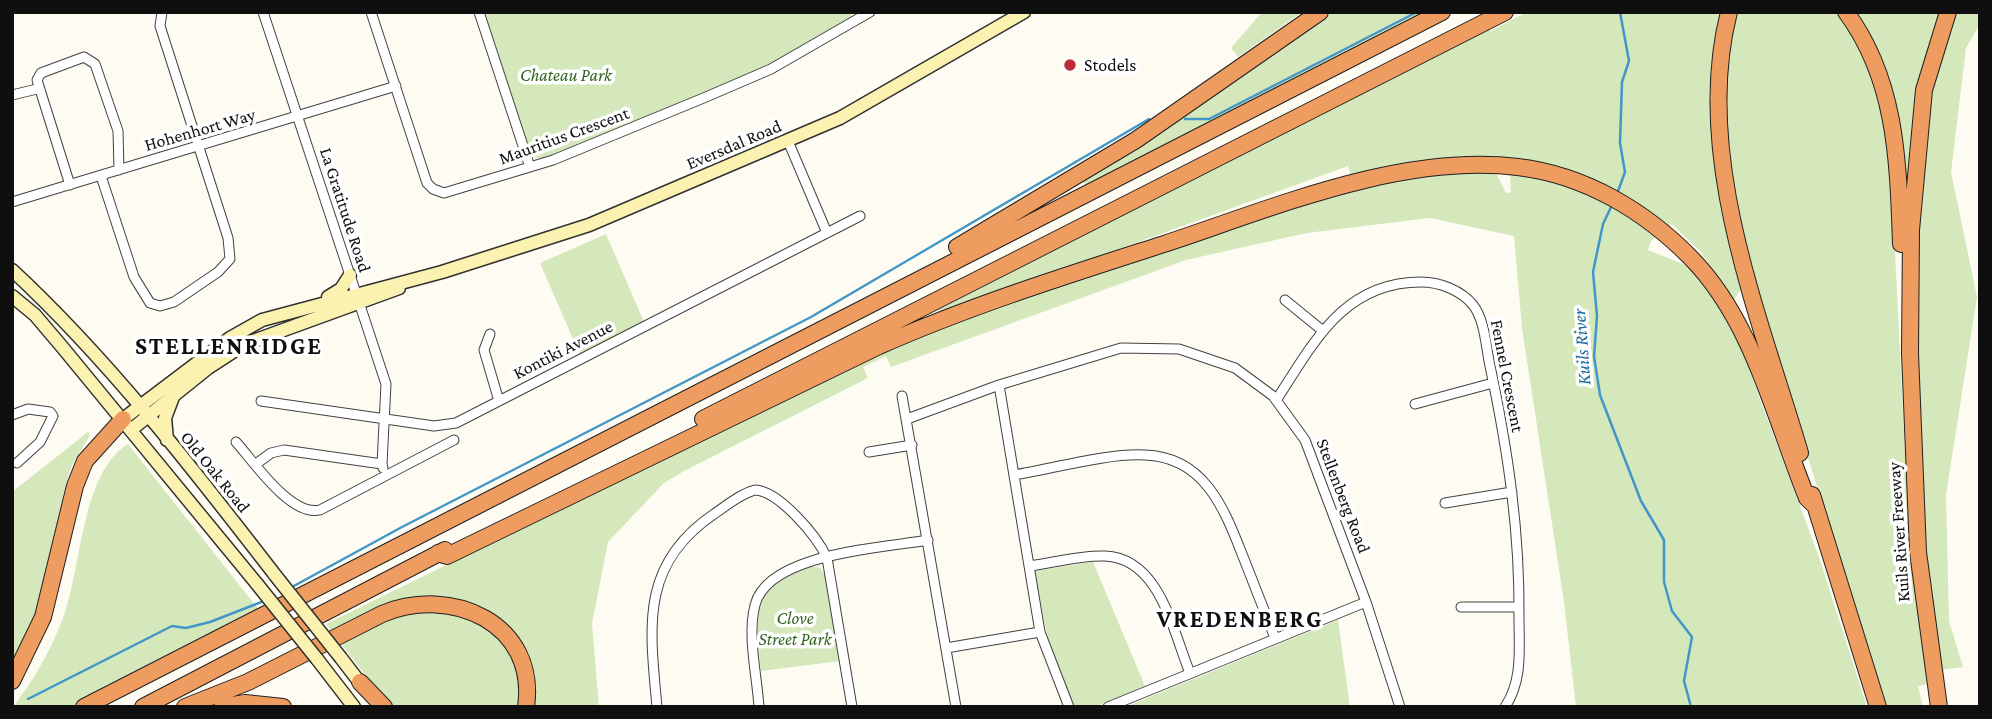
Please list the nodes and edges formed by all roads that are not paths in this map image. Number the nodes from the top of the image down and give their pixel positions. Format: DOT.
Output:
graph roads {
  1 [pos="162,12"];
  2 [pos="263,12"];
  3 [pos="371,12"];
  4 [pos="479,12"];
  5 [pos="870,12"];
  6 [pos="1024,12"];
  7 [pos="1320,12"];
  8 [pos="1442,12"];
  9 [pos="1505,12"];
  10 [pos="1729,12"];
  11 [pos="1846,12"];
  12 [pos="1948,12"];
  13 [pos="396,86"];
  14 [pos="36,89"];
  15 [pos="12,95"];
  16 [pos="298,117"];
  17 [pos="788,141"];
  18 [pos="199,147"];
  19 [pos="530,167"];
  20 [pos="119,170"];
  21 [pos="101,176"];
  22 [pos="70,185"];
  23 [pos="12,202"];
  24 [pos="860,216"];
  25 [pos="827,233"];
  26 [pos="12,270"];
  27 [pos="350,275"];
  28 [pos="12,296"];
  29 [pos="358,299"];
  30 [pos="1285,300"];
  31 [pos="281,313"];
  32 [pos="829,323"];
  33 [pos="1323,331"];
  34 [pos="490,334"];
  35 [pos="1910,353"];
  36 [pos="1493,383"];
  37 [pos="999,385"];
  38 [pos="174,394"];
  39 [pos="902,396"];
  40 [pos="1277,400"];
  41 [pos="261,401"];
  42 [pos="499,401"];
  43 [pos="1415,404"];
  44 [pos="142,410"];
  45 [pos="12,415"];
  46 [pos="386,419"];
  47 [pos="907,419"];
  48 [pos="127,424"];
  49 [pos="454,440"];
  50 [pos="167,442"];
  51 [pos="236,442"];
  52 [pos="912,445"];
  53 [pos="869,452"];
  54 [pos="17,463"];
  55 [pos="256,464"];
  56 [pos="382,464"];
  57 [pos="386,475"];
  58 [pos="1014,475"];
  59 [pos="1512,492"];
  60 [pos="1445,503"];
  61 [pos="1812,503"];
  62 [pos="928,540"];
  63 [pos="439,553"];
  64 [pos="827,558"];
  65 [pos="1029,566"];
  66 [pos="1366,602"];
  67 [pos="1461,607"];
  68 [pos="1519,607"];
  69 [pos="1040,632"];
  70 [pos="1275,638"];
  71 [pos="946,648"];
  72 [pos="1190,673"];
  73 [pos="12,681"];
  74 [pos="360,682"];
  75 [pos="84,707"];
  76 [pos="143,707"];
  77 [pos="185,707"];
  78 [pos="222,707"];
  79 [pos="283,707"];
  80 [pos="354,707"];
  81 [pos="379,707"];
  82 [pos="384,707"];
  83 [pos="526,707"];
  84 [pos="657,707"];
  85 [pos="759,707"];
  86 [pos="852,707"];
  87 [pos="956,707"];
  88 [pos="1069,707"];
  89 [pos="1108,707"];
  90 [pos="1400,707"];
  91 [pos="1505,707"];
  92 [pos="1878,707"];
  93 [pos="1938,707"];
  1 -- 18 [label="street"];
  2 -- 16 [label="street, La Gratitude Road"];
  3 -- 13 [label="street, Mauritius Crescent"];
  4 -- 19 [label="street"];
  5 -- 19 [label="street, Mauritius Crescent"];
  6 -- 17 [label="main road, Eversdal Road"];
  7 -- 32 [label="highway"];
  8 -- 32 [label="highway"];
  9 -- 63 [label="highway"];
  10 -- 61 [label="highway"];
  11 -- 35 [label="highway"];
  12 -- 35 [label="highway"];
  13 -- 16 [label="street, Hohenhort Way"];
  13 -- 19 [label="street, Mauritius Crescent"];
  14 -- 15 [label="street"];
  14 -- 20 [label="street"];
  14 -- 22 [label="street"];
  16 -- 18 [label="street, Hohenhort Way"];
  16 -- 27 [label="street, La Gratitude Road"];
  17 -- 25 [label="street"];
  17 -- 29 [label="main road, Eversdal Road"];
  18 -- 20 [label="street, Hohenhort Way"];
  18 -- 21 [label="street"];
  20 -- 21 [label="street, Hohenhort Way"];
  21 -- 22 [label="street, Hohenhort Way"];
  22 -- 23 [label="street, Hohenhort Way"];
  24 -- 25 [label="street, Kontiki Avenue"];
  25 -- 42 [label="street, Kontiki Avenue"];
  26 -- 44 [label="main road, Old Oak Road"];
  27 -- 29 [label="street, La Gratitude Road"];
  27 -- 31 [label="main road"];
  28 -- 48 [label="main road"];
  29 -- 31 [label="main road, Eversdal Road"];
  29 -- 38 [label="main road, Eversdal Road"];
  29 -- 46 [label="street, La Gratitude Road"];
  30 -- 33 [label="street"];
  31 -- 44 [label="main road, Eversdal Road"];
  32 -- 75 [label="highway"];
  33 -- 36 [label="street, Fennel Crescent"];
  33 -- 40 [label="street, Fennel Crescent"];
  34 -- 42 [label="street"];
  35 -- 93 [label="highway, Kuils River Freeway"];
  36 -- 43 [label="street"];
  36 -- 59 [label="street, Fennel Crescent"];
  37 -- 40 [label="street, Stellenberg Road"];
  37 -- 47 [label="street, Stellenberg Road"];
  37 -- 58 [label="street"];
  38 -- 44 [label="main road, Eversdal Road"];
  38 -- 50 [label="main road"];
  39 -- 47 [label="street"];
  40 -- 66 [label="street, Stellenberg Road"];
  41 -- 46 [label="street, Kontiki Avenue"];
  42 -- 46 [label="street, Kontiki Avenue"];
  44 -- 48 [label="main road, Eversdal Road"];
  44 -- 50 [label="main road, Old Oak Road"];
  45 -- 54 [label="street"];
  46 -- 56 [label="street, La Gratitude Road"];
  47 -- 52 [label="street"];
  48 -- 73 [label="highway"];
  48 -- 80 [label="main road, bridge"];
  49 -- 57 [label="street"];
  50 -- 74 [label="main road, Old Oak Road, bridge"];
  51 -- 55 [label="street"];
  52 -- 53 [label="street"];
  52 -- 62 [label="street"];
  55 -- 56 [label="street"];
  55 -- 57 [label="street"];
  56 -- 57 [label="street"];
  58 -- 65 [label="street"];
  58 -- 70 [label="street"];
  59 -- 60 [label="street"];
  59 -- 68 [label="street, Fennel Crescent"];
  61 -- 63 [label="highway"];
  61 -- 92 [label="highway"];
  62 -- 64 [label="street"];
  62 -- 71 [label="street"];
  63 -- 76 [label="highway"];
  64 -- 84 [label="street"];
  64 -- 85 [label="street"];
  64 -- 86 [label="street"];
  65 -- 69 [label="street"];
  65 -- 72 [label="street"];
  66 -- 70 [label="street"];
  66 -- 90 [label="street, Stellenberg Road"];
  67 -- 68 [label="street"];
  68 -- 91 [label="street, Fennel Crescent"];
  69 -- 71 [label="street"];
  69 -- 88 [label="street"];
  70 -- 72 [label="street"];
  71 -- 87 [label="street"];
  72 -- 89 [label="street"];
  74 -- 81 [label="main road, Old Oak Road"];
  74 -- 82 [label="highway"];
  77 -- 83 [label="highway"];
  78 -- 79 [label="highway"];
}
